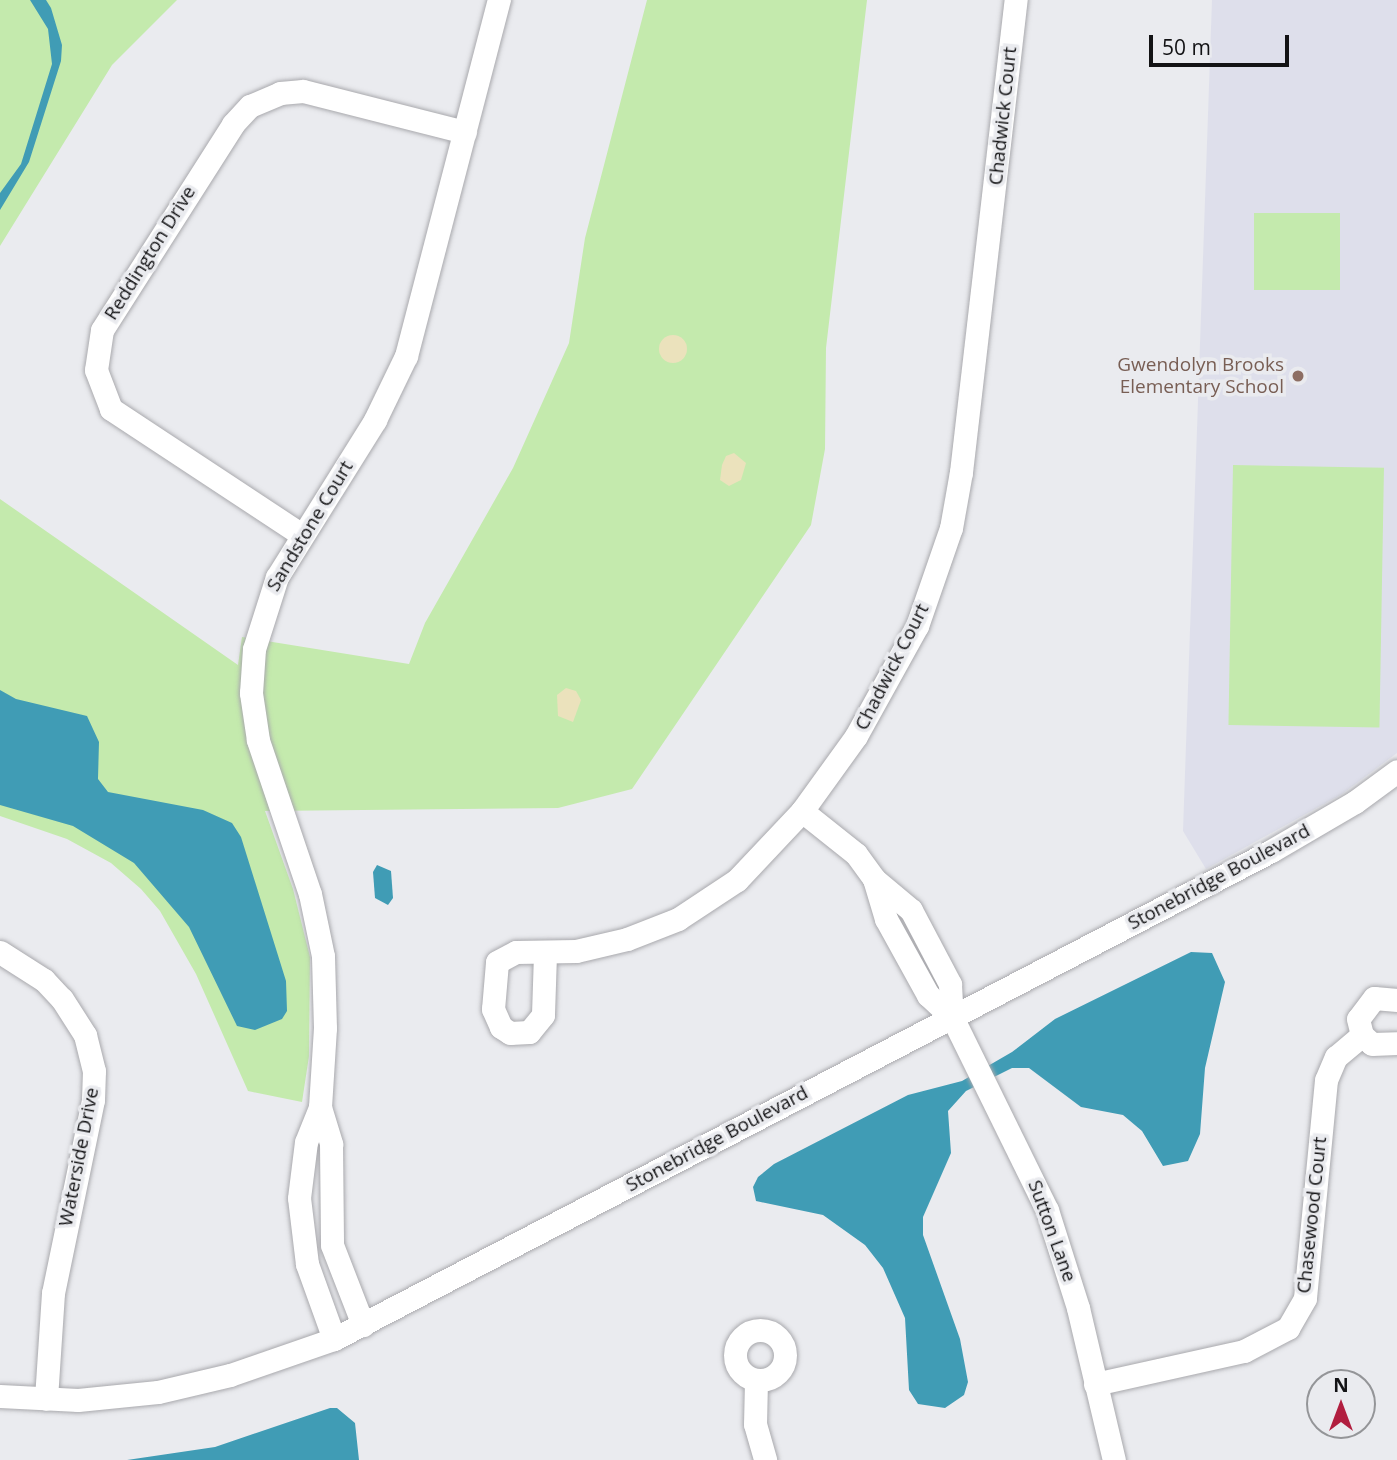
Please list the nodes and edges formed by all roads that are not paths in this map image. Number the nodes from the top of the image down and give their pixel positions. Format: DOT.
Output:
graph roads {
  1 [pos="499,0"];
  2 [pos="1016,0"];
  3 [pos="466,132"];
  4 [pos="302,535"];
  5 [pos="1397,771"];
  6 [pos="802,811"];
  7 [pos="0,952"];
  8 [pos="545,954"];
  9 [pos="1397,1000"];
  10 [pos="952,1017"];
  11 [pos="1362,1035"];
  12 [pos="1397,1043"];
  13 [pos="320,1107"];
  14 [pos="363,1325"];
  15 [pos="334,1339"];
  16 [pos="756,1381"];
  17 [pos="1095,1384"];
  18 [pos="0,1396"];
  19 [pos="46,1399"];
  20 [pos="765,1460"];
  21 [pos="1114,1460"];
  1 -- 3 [label="street, Sandstone Court"];
  2 -- 6 [label="street, Chadwick Court"];
  3 -- 4 [label="street, Sandstone Court"];
  3 -- 4 [label="street, Reddington Drive"];
  4 -- 13 [label="street, Sandstone Court"];
  5 -- 10 [label="street, Stonebridge Boulevard"];
  6 -- 8 [label="street, Chadwick Court"];
  6 -- 10 [label="street, Sutton Lane"];
  7 -- 19 [label="street, Waterside Drive"];
  9 -- 11 [label="street"];
  10 -- 14 [label="street, Stonebridge Boulevard"];
  10 -- 17 [label="street, Sutton Lane"];
  11 -- 12 [label="street"];
  11 -- 17 [label="street, Chasewood Court"];
  13 -- 14 [label="street, Sandstone Court"];
  13 -- 15 [label="street, Sandstone Court"];
  14 -- 15 [label="street, Stonebridge Boulevard"];
  15 -- 19 [label="street, Stonebridge Boulevard"];
  16 -- 20 [label="street"];
  17 -- 21 [label="street, Sutton Lane"];
  18 -- 19 [label="street, Stonebridge Boulevard"];
}
